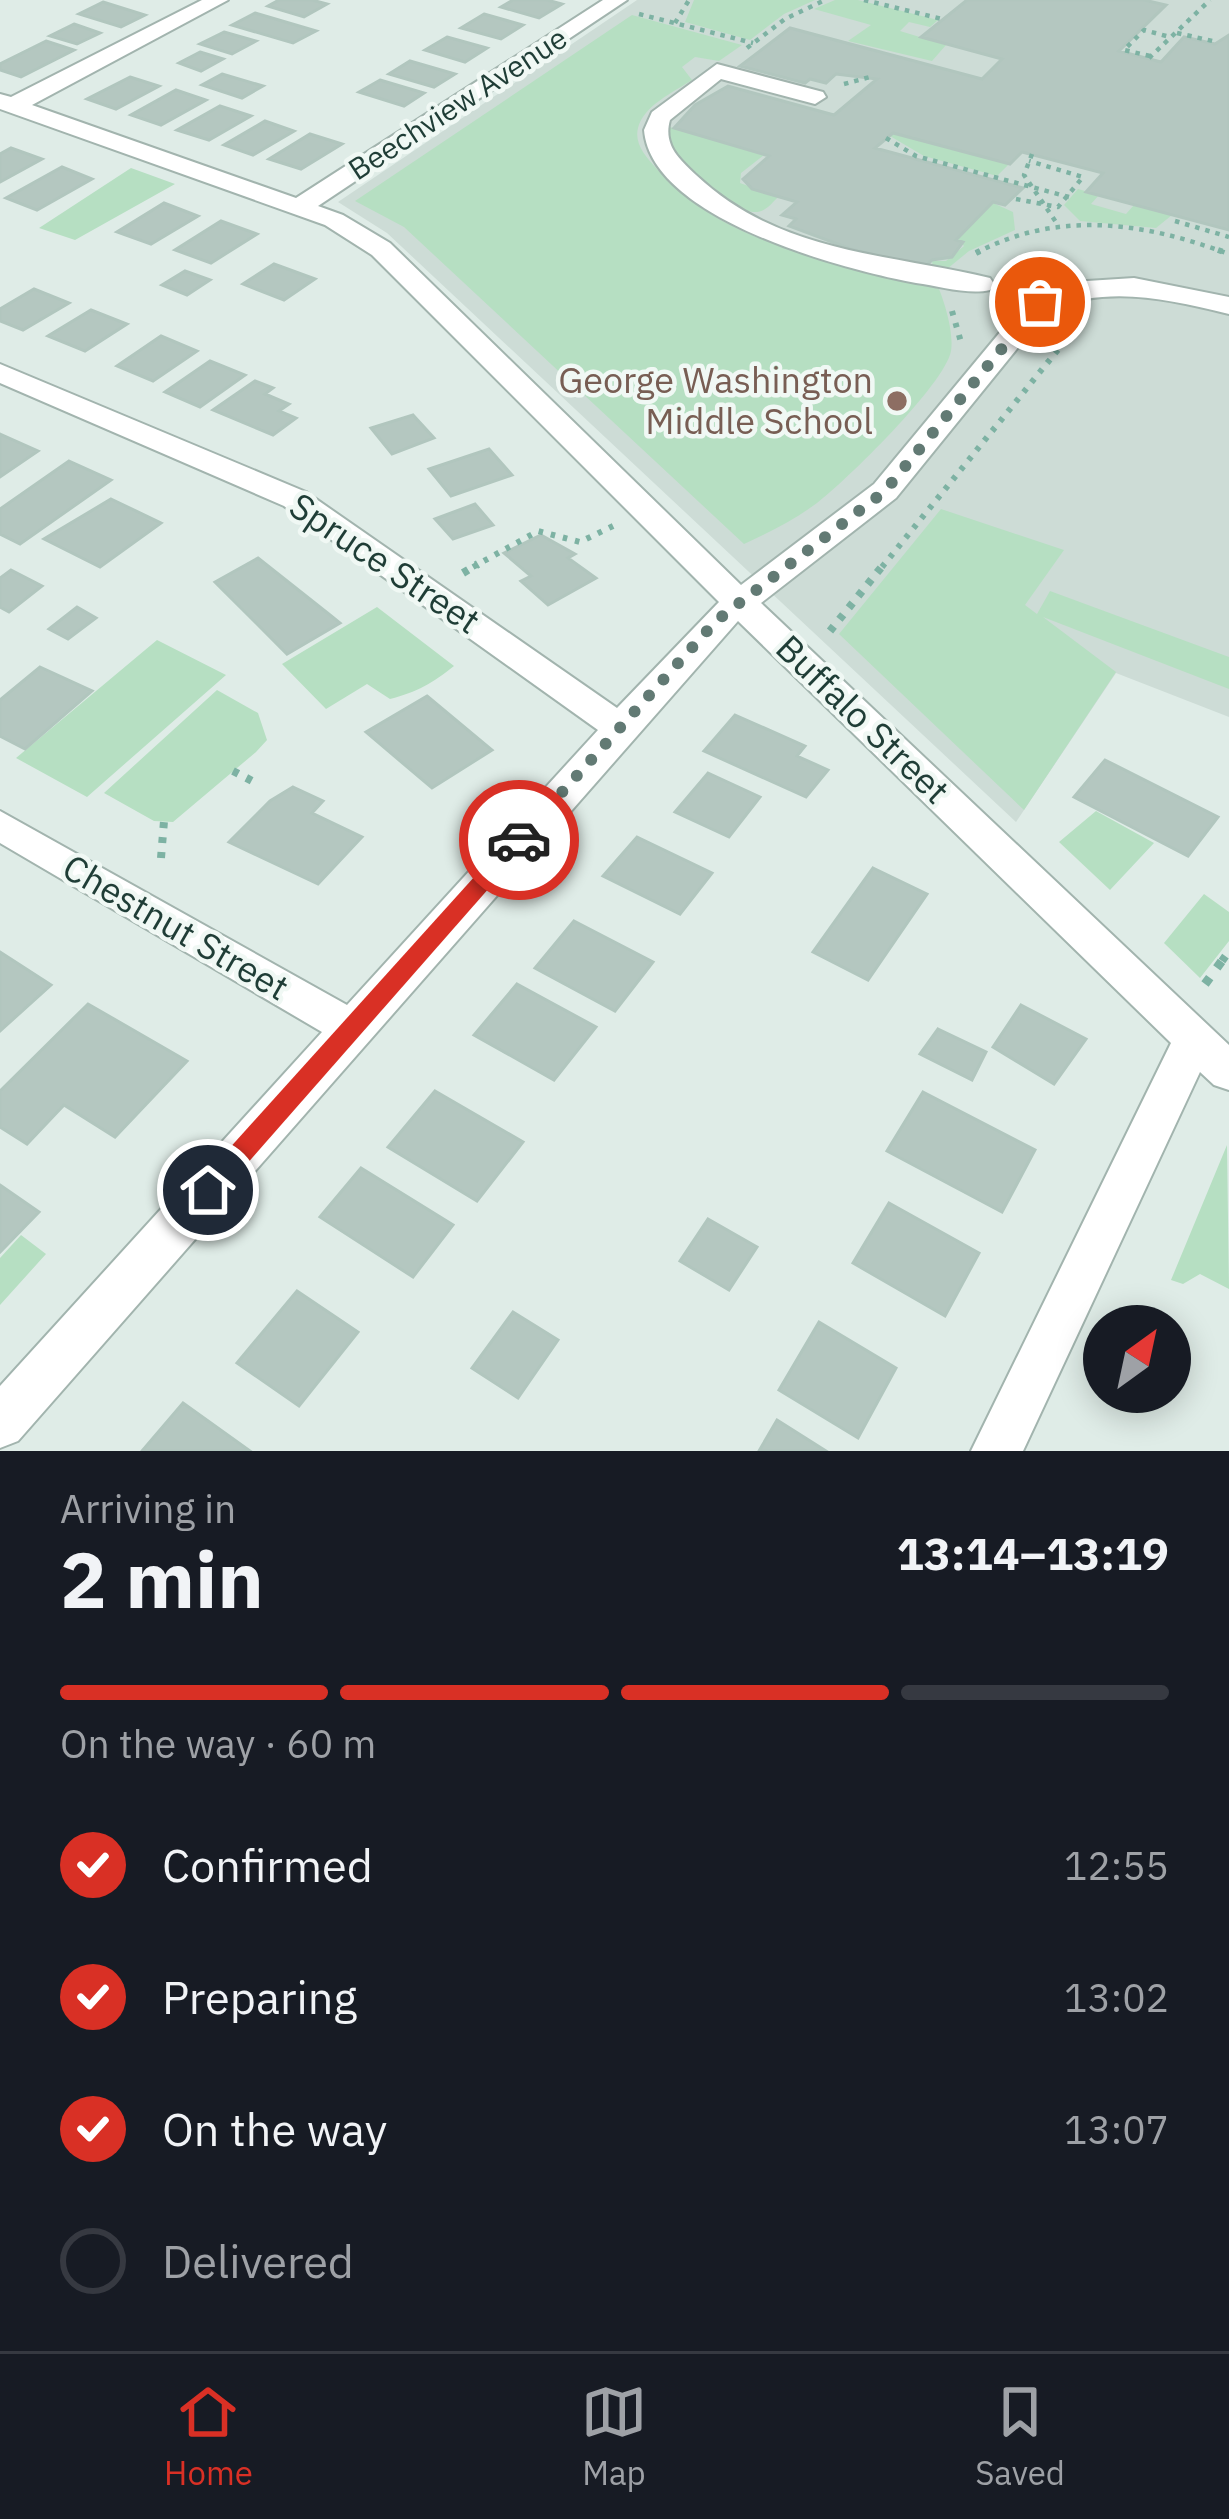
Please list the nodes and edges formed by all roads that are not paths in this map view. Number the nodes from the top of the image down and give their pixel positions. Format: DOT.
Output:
graph roads {
  1 [pos="218,0"];
  2 [pos="624,6"];
  3 [pos="815,97"];
  4 [pos="7,103"];
  5 [pos="299,207"];
  6 [pos="981,284"];
  7 [pos="1229,306"];
  8 [pos="0,373"];
  9 [pos="738,601"];
  10 [pos="620,727"];
  11 [pos="0,825"];
  12 [pos="352,1029"];
  13 [pos="1194,1039"];
  14 [pos="1229,1072"];
  15 [pos="0,1423"];
  16 [pos="997,1451"];
  1 -- 4 [label="street"];
  2 -- 5 [label="street, Beechview Avenue"];
  3 -- 6 [label="street"];
  4 -- 5 [label="street, Buffalo Street"];
  5 -- 9 [label="street, Buffalo Street"];
  7 -- 9 [label="street"];
  8 -- 10 [label="street, Spruce Street"];
  9 -- 10 [label="street"];
  9 -- 13 [label="street, Buffalo Street"];
  10 -- 12 [label="street"];
  11 -- 12 [label="street, Chestnut Street"];
  12 -- 15 [label="street"];
  13 -- 14 [label="street, Buffalo Street"];
  13 -- 16 [label="street"];
}
